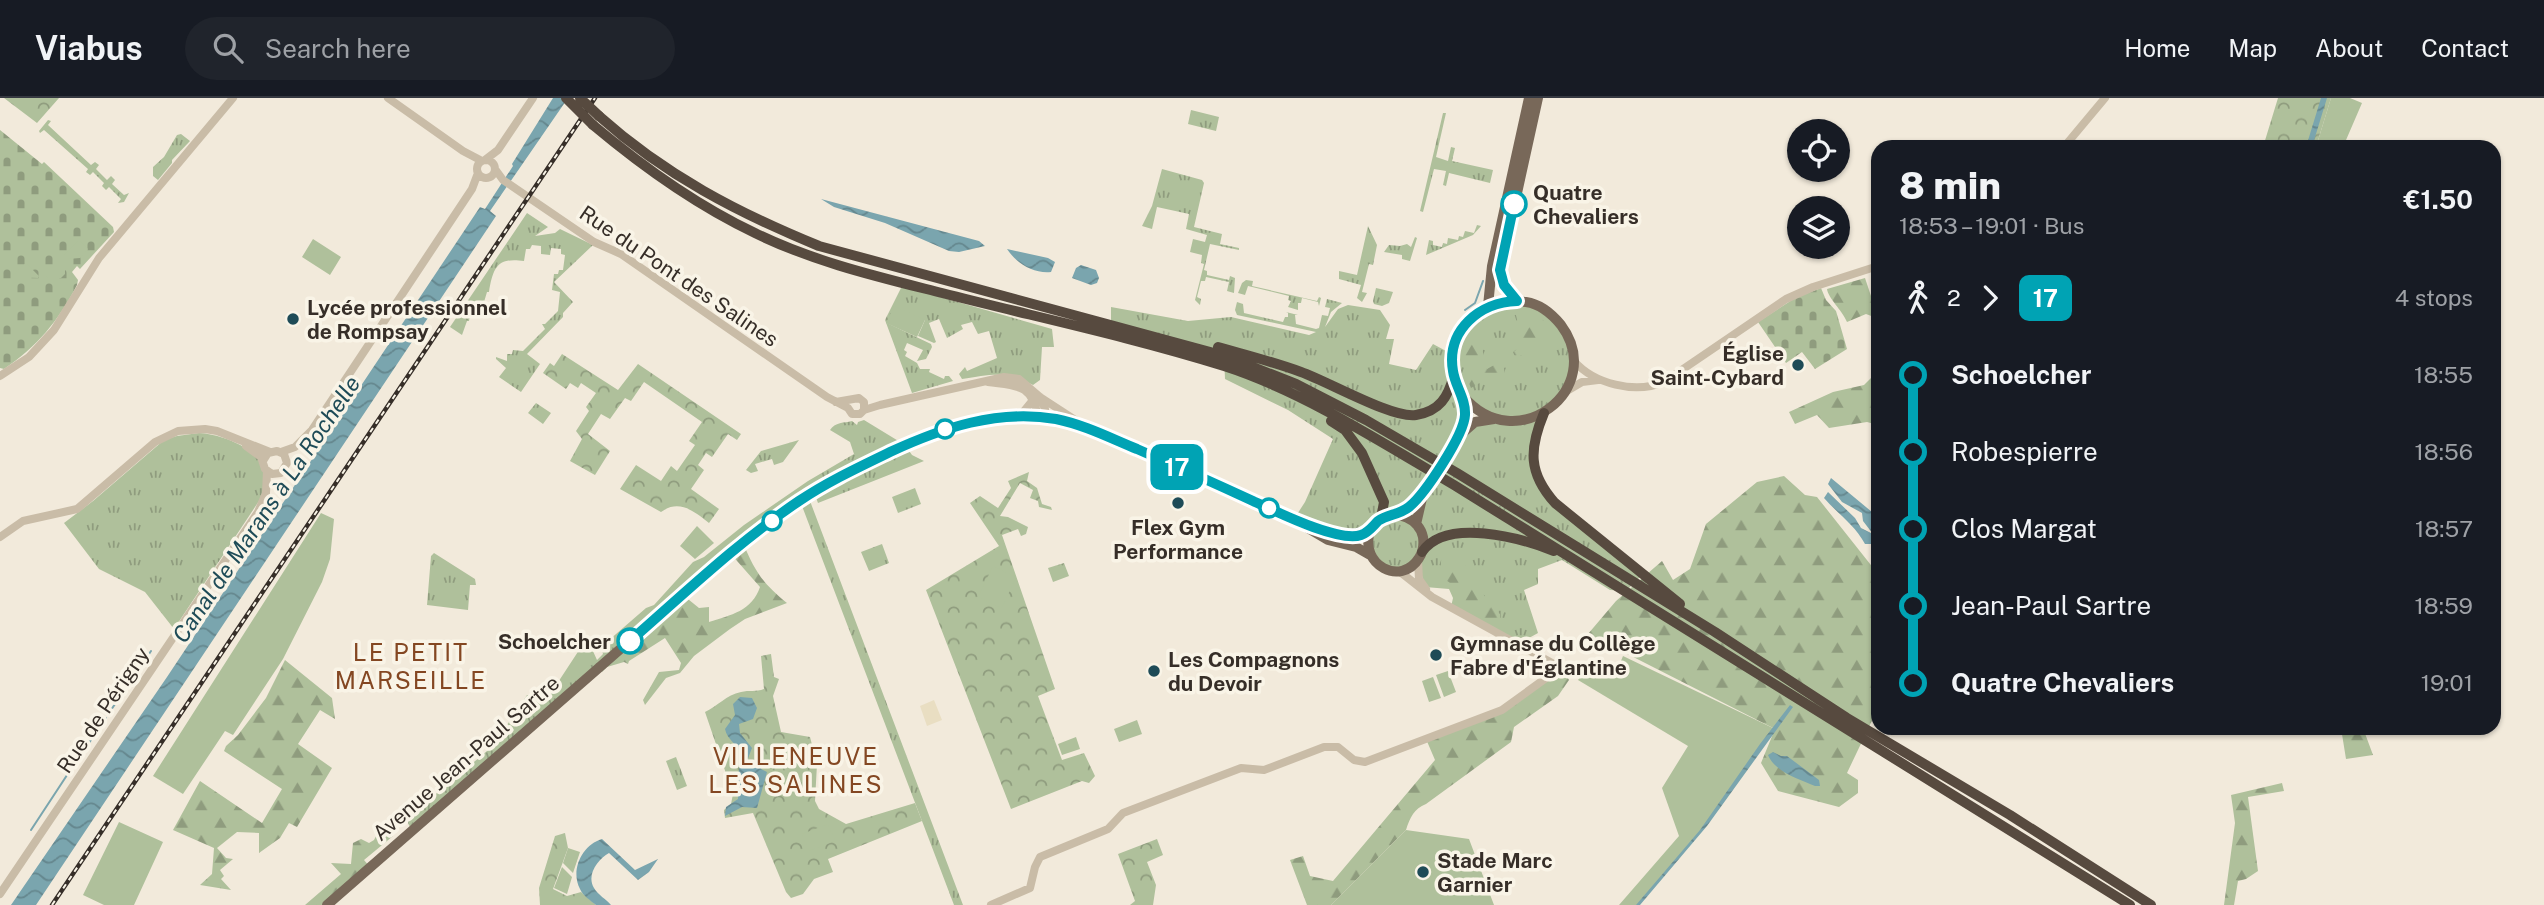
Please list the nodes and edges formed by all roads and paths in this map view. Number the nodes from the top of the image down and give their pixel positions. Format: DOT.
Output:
graph roads {
  1 [pos="388,98"];
  2 [pos="533,98"];
  3 [pos="566,98"];
  4 [pos="580,98"];
  5 [pos="1530,98"];
  6 [pos="1538,98"];
  7 [pos="2105,98"];
  8 [pos="233,99"];
  9 [pos="596,120"];
  10 [pos="2070,140"];
  11 [pos="486,167"];
  12 [pos="1871,268"];
  13 [pos="1517,301"];
  14 [pos="1488,306"];
  15 [pos="1111,325"];
  16 [pos="1574,361"];
  17 [pos="1454,375"];
  18 [pos="0,376"];
  19 [pos="1598,380"];
  20 [pos="1565,392"];
  21 [pos="1034,395"];
  22 [pos="1296,396"];
  23 [pos="1462,396"];
  24 [pos="848,405"];
  25 [pos="864,406"];
  26 [pos="1544,413"];
  27 [pos="1020,416"];
  28 [pos="1041,418"];
  29 [pos="1494,419"];
  30 [pos="1086,427"];
  31 [pos="1459,436"];
  32 [pos="239,440"];
  33 [pos="270,452"];
  34 [pos="281,452"];
  35 [pos="263,461"];
  36 [pos="267,471"];
  37 [pos="1426,489"];
  38 [pos="1397,515"];
  39 [pos="1381,519"];
  40 [pos="1297,521"];
  41 [pos="1416,524"];
  42 [pos="1370,531"];
  43 [pos="0,537"];
  44 [pos="1370,555"];
  45 [pos="1420,557"];
  46 [pos="1585,565"];
  47 [pos="1399,571"];
  48 [pos="1432,597"];
  49 [pos="1715,632"];
  50 [pos="1871,732"];
  51 [pos="1876,735"];
  52 [pos="0,894"];
  53 [pos="327,905"];
  54 [pos="990,905"];
  55 [pos="2130,905"];
  56 [pos="2151,905"];
  1 -- 11 [label="street"];
  2 -- 11 [label="street"];
  3 -- 9 [label="highway, bridge"];
  4 -- 9 [label="highway, bridge"];
  5 -- 14 [label="main road"];
  6 -- 13 [label="main road"];
  7 -- 10 [label="street"];
  8 -- 18 [label="street"];
  9 -- 15 [label="highway"];
  9 -- 22 [label="highway"];
  11 -- 24 [label="street, Rue du Pont des Salines"];
  11 -- 34 [label="street"];
  12 -- 19 [label="street"];
  13 -- 14 [label="main road"];
  13 -- 16 [label="main road"];
  14 -- 17 [label="main road"];
  15 -- 17 [label="highway"];
  15 -- 49 [label="highway"];
  16 -- 19 [label="street"];
  16 -- 20 [label="main road"];
  17 -- 23 [label="main road"];
  19 -- 20 [label="street"];
  20 -- 26 [label="main road"];
  21 -- 25 [label="street, Rue du Pont des Salines"];
  21 -- 27 [label="street"];
  21 -- 28 [label="street"];
  21 -- 30 [label="street, Rue du Pont des Salines"];
  22 -- 39 [label="highway"];
  22 -- 46 [label="highway"];
  23 -- 29 [label="main road"];
  23 -- 31 [label="main road"];
  24 -- 25 [label="street, Rue du Pont des Salines"];
  24 -- 25 [label="street, Rue du Pont des Salines"];
  26 -- 29 [label="main road"];
  26 -- 49 [label="highway"];
  27 -- 28 [label="main road, Avenue Jean-Paul Sartre"];
  27 -- 53 [label="main road, Avenue Jean-Paul Sartre"];
  28 -- 30 [label="main road, Avenue Jean-Paul Sartre"];
  29 -- 31 [label="main road"];
  30 -- 40 [label="main road, Avenue Jean-Paul Sartre"];
  31 -- 37 [label="main road, bridge"];
  32 -- 33 [label="street"];
  32 -- 35 [label="street"];
  32 -- 43 [label="street"];
  33 -- 34 [label="street"];
  33 -- 35 [label="street"];
  34 -- 36 [label="street"];
  35 -- 36 [label="street"];
  36 -- 52 [label="street, Rue de Périgny"];
  37 -- 38 [label="main road"];
  37 -- 41 [label="main road"];
  38 -- 39 [label="main road"];
  38 -- 41 [label="main road"];
  39 -- 42 [label="main road"];
  40 -- 42 [label="main road, Avenue Jean-Paul Sartre"];
  40 -- 44 [label="main road, Avenue Jean-Paul Sartre"];
  41 -- 45 [label="main road"];
  42 -- 44 [label="main road"];
  44 -- 47 [label="main road"];
  45 -- 46 [label="highway"];
  45 -- 47 [label="main road"];
  45 -- 48 [label="street"];
  46 -- 55 [label="highway"];
  47 -- 48 [label="street"];
  48 -- 54 [label="street"];
  49 -- 50 [label="highway"];
  51 -- 56 [label="highway"];
}
